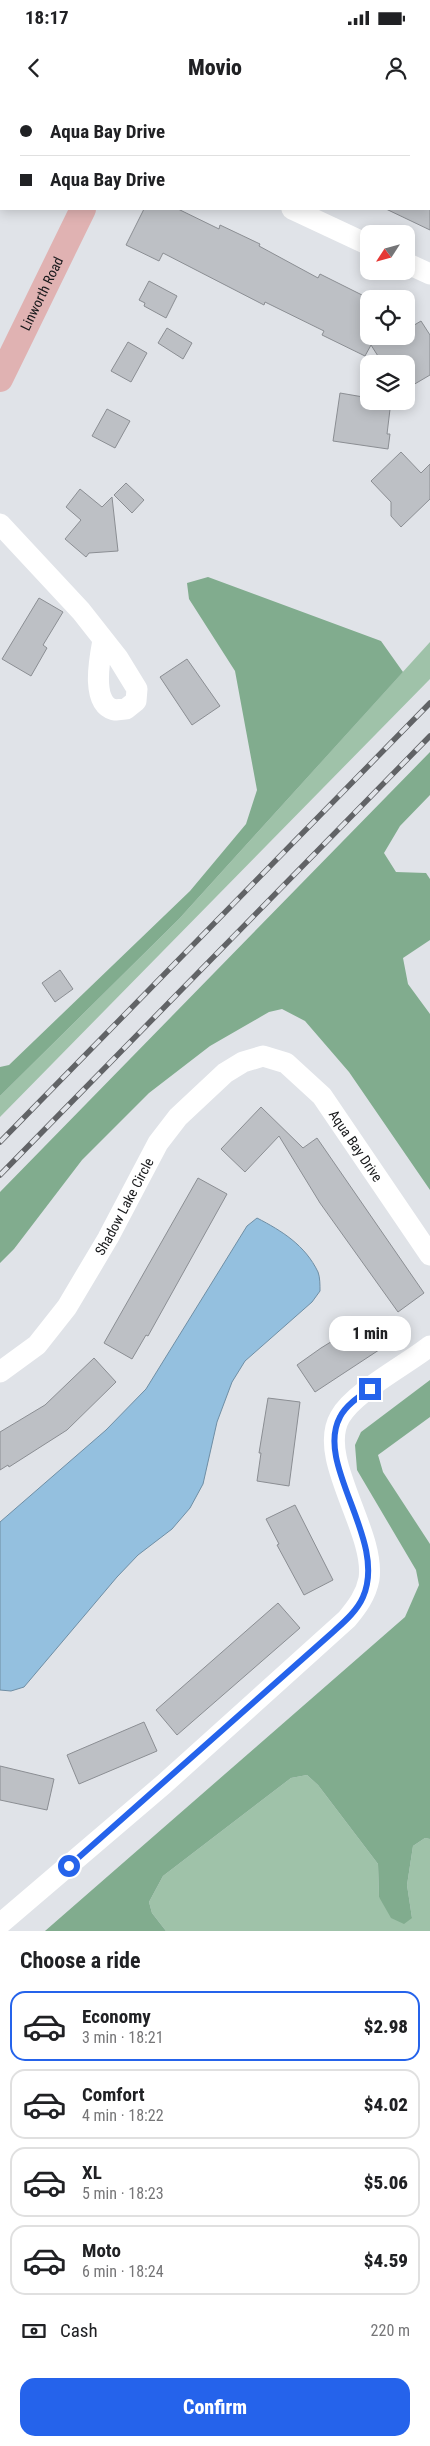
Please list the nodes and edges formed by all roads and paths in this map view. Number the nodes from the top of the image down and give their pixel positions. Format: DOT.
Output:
graph roads {
  1 [pos="83,210"];
  2 [pos="294,210"];
  3 [pos="360,241"];
  4 [pos="415,267"];
  5 [pos="430,274"];
  6 [pos="0,379"];
  7 [pos="0,524"];
  8 [pos="104,640"];
  9 [pos="263,1056"];
  10 [pos="430,1255"];
  11 [pos="430,1346"];
  12 [pos="0,1372"];
  13 [pos="0,1924"];
  1 -- 6 [label="main road, Linworth Road"];
  2 -- 3 [label="street"];
  4 -- 5 [label="street"];
  7 -- 8 [label="street"];
  9 -- 10 [label="street, Aqua Bay Drive"];
  9 -- 12 [label="street, Shadow Lake Circle"];
  11 -- 13 [label="street"];
}
